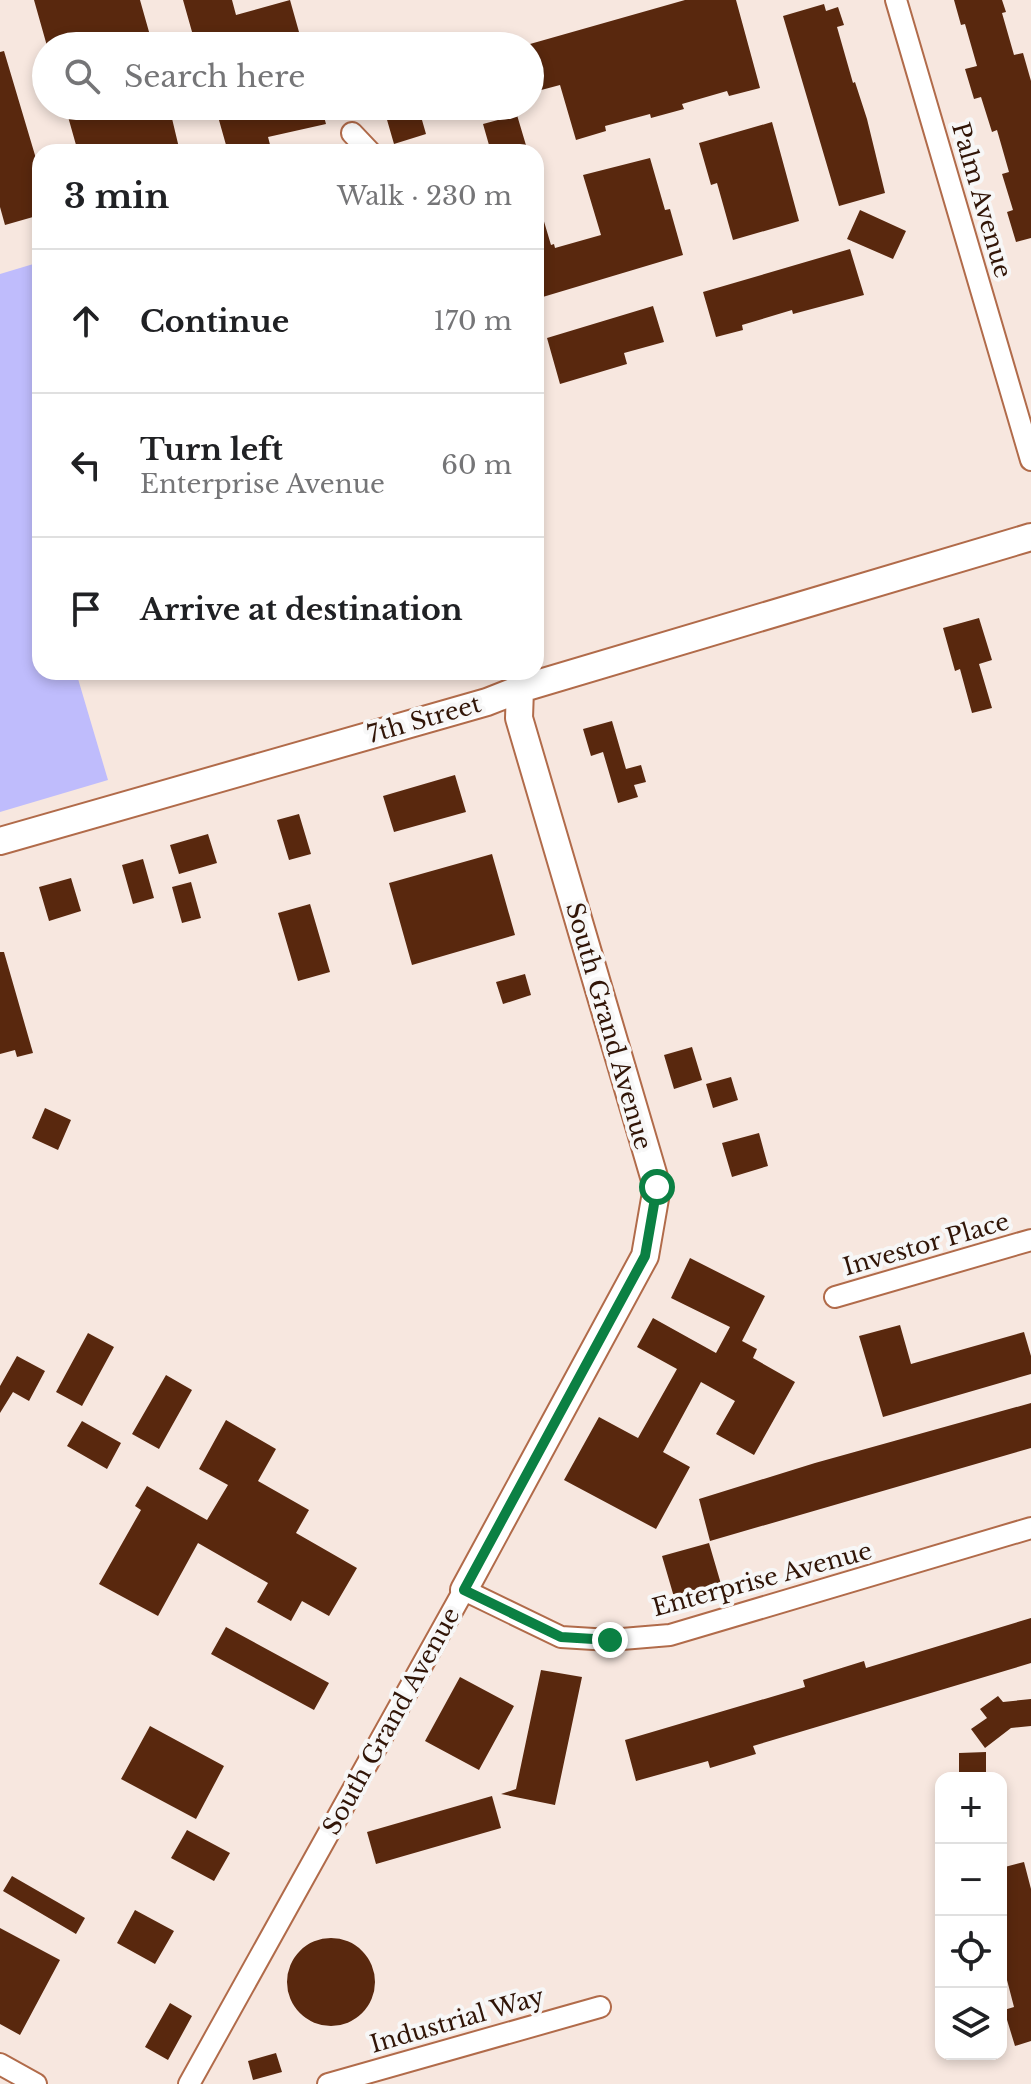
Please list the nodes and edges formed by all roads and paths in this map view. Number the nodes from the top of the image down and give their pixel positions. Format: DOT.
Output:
graph roads {
  1 [pos="896,0"];
  2 [pos="351,144"];
  3 [pos="362,144"];
  4 [pos="1031,460"];
  5 [pos="1031,537"];
  6 [pos="544,673"];
  7 [pos="517,681"];
  8 [pos="0,841"];
  9 [pos="1031,1240"];
  10 [pos="835,1297"];
  11 [pos="1031,1528"];
  12 [pos="464,1590"];
  13 [pos="600,2007"];
  14 [pos="0,2064"];
  15 [pos="36,2084"];
  16 [pos="189,2084"];
  17 [pos="328,2084"];
  1 -- 4 [label="street, Palm Avenue"];
  2 -- 3 [label="street"];
  5 -- 6 [label="street, 7th Street"];
  7 -- 8 [label="street, 7th Street"];
  7 -- 12 [label="street, South Grand Avenue"];
  9 -- 10 [label="street, Investor Place"];
  11 -- 12 [label="street, Enterprise Avenue"];
  12 -- 16 [label="street, South Grand Avenue"];
  13 -- 17 [label="street, Industrial Way"];
  14 -- 15 [label="street"];
}
